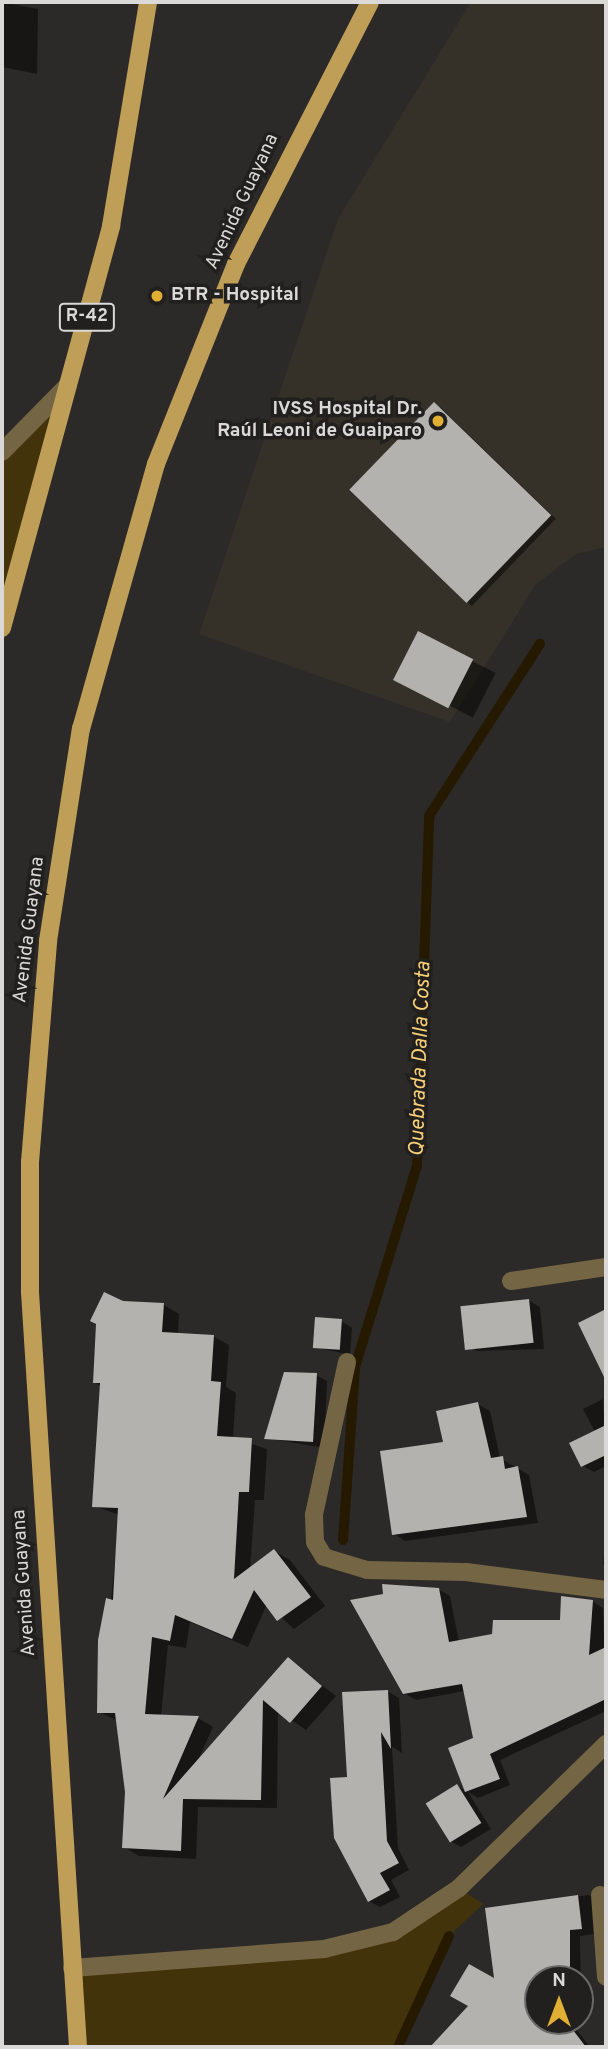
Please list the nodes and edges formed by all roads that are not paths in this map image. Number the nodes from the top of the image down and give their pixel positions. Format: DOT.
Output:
graph roads {
  1 [pos="148,2"];
  2 [pos="370,2"];
  3 [pos="68,385"];
  4 [pos="2,452"];
  5 [pos="2,628"];
  6 [pos="606,1267"];
  7 [pos="511,1281"];
  8 [pos="347,1362"];
  9 [pos="606,1590"];
  10 [pos="606,1744"];
  11 [pos="600,1895"];
  12 [pos="72,1968"];
  13 [pos="606,1977"];
  14 [pos="78,2047"];
  1 -- 3 [label="main road, R-42"];
  2 -- 12 [label="main road, Avenida Guayana"];
  3 -- 4 [label="street"];
  3 -- 5 [label="main road, R-42"];
  6 -- 7 [label="street"];
  8 -- 9 [label="street"];
  10 -- 12 [label="street"];
  11 -- 13 [label="street"];
  12 -- 14 [label="main road, Avenida Guayana"];
}
